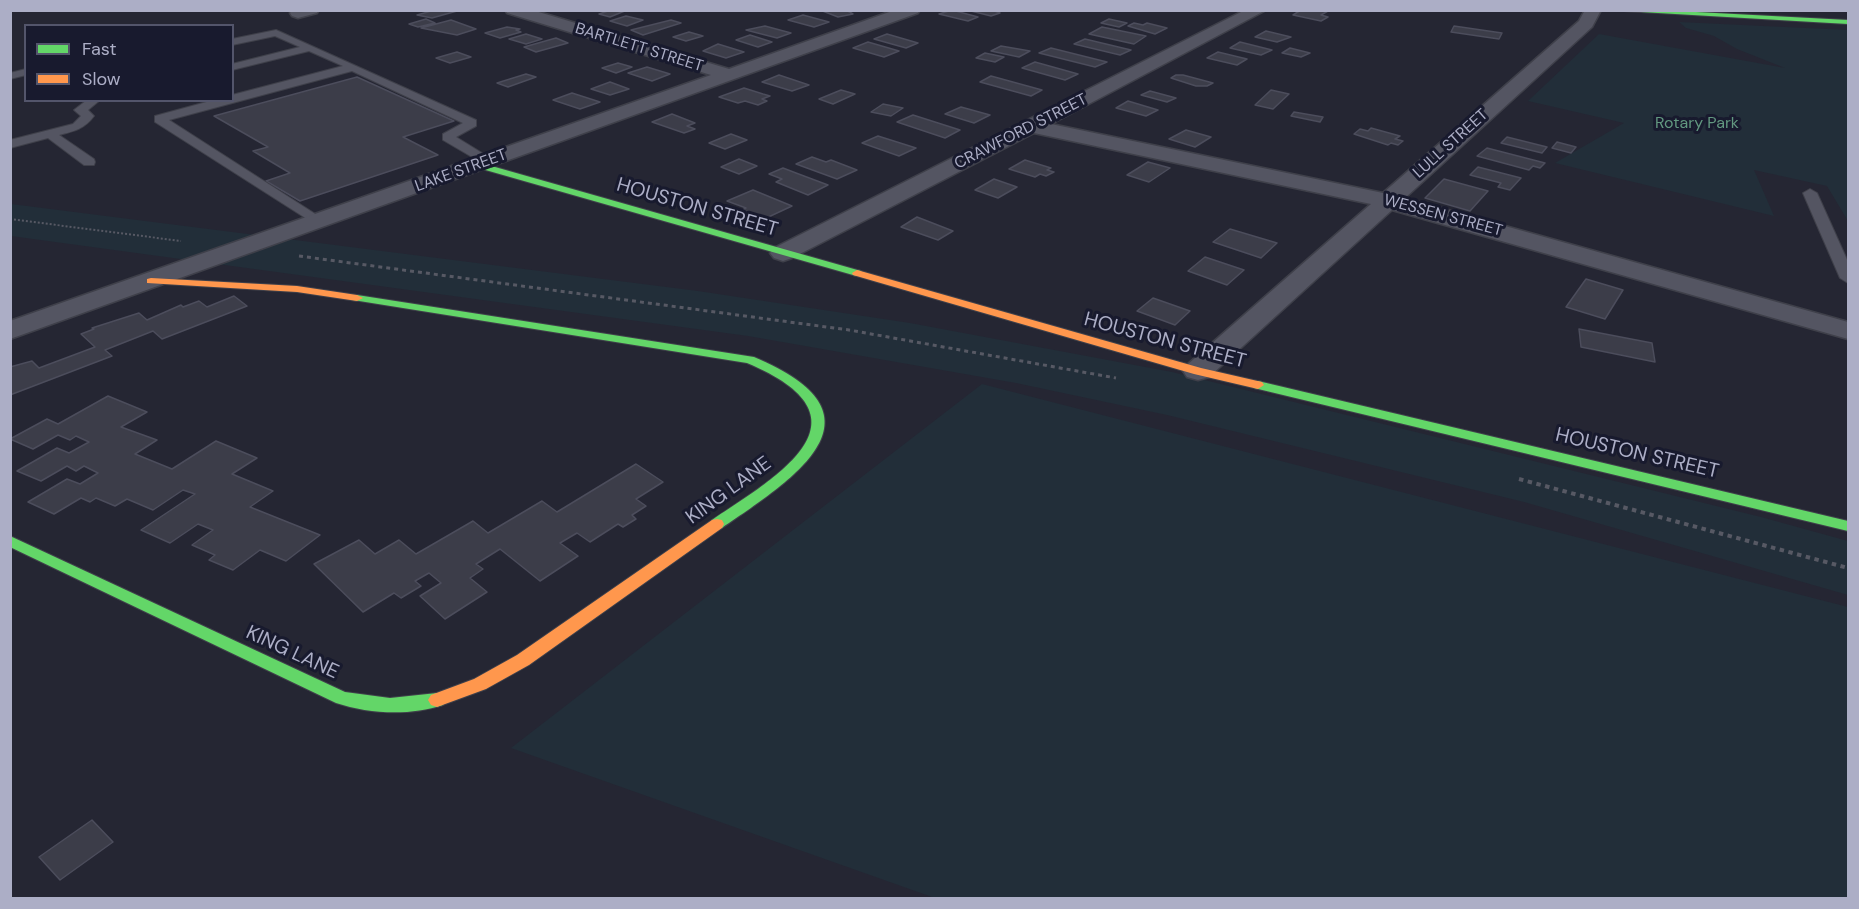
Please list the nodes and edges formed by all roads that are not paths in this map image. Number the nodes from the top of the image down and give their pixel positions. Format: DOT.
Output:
graph roads {
  1 [pos="513,10"];
  2 [pos="912,10"];
  3 [pos="1258,10"];
  4 [pos="1593,10"];
  5 [pos="1609,10"];
  6 [pos="1848,22"];
  7 [pos="234,42"];
  8 [pos="309,48"];
  9 [pos="234,67"];
  10 [pos="353,67"];
  11 [pos="730,75"];
  12 [pos="234,99"];
  13 [pos="92,102"];
  14 [pos="223,102"];
  15 [pos="1032,126"];
  16 [pos="50,134"];
  17 [pos="10,144"];
  18 [pos="89,162"];
  19 [pos="483,163"];
  20 [pos="1810,193"];
  21 [pos="1389,201"];
  22 [pos="318,222"];
  23 [pos="783,253"];
  24 [pos="1848,278"];
  25 [pos="151,281"];
  26 [pos="10,331"];
  27 [pos="1848,331"];
  28 [pos="1198,371"];
  29 [pos="1848,525"];
  30 [pos="10,541"];
  1 -- 11 [label="street, BARTLETT STREET"];
  2 -- 11 [label="street, LAKE STREET"];
  3 -- 15 [label="street, CRAWFORD STREET"];
  4 -- 21 [label="street, LULL STREET"];
  5 -- 6 [label="street"];
  7 -- 8 [label="lane"];
  8 -- 9 [label="lane"];
  8 -- 10 [label="lane"];
  10 -- 12 [label="lane"];
  10 -- 19 [label="lane"];
  11 -- 19 [label="street, LAKE STREET"];
  13 -- 16 [label="lane"];
  14 -- 22 [label="lane"];
  15 -- 21 [label="street, WESSEN STREET"];
  15 -- 23 [label="street, CRAWFORD STREET"];
  16 -- 17 [label="lane"];
  16 -- 18 [label="lane"];
  19 -- 22 [label="street, LAKE STREET"];
  19 -- 23 [label="street, HOUSTON STREET"];
  20 -- 24 [label="lane"];
  21 -- 27 [label="street, WESSEN STREET"];
  21 -- 28 [label="street, LULL STREET"];
  22 -- 25 [label="street, LAKE STREET"];
  23 -- 28 [label="street, HOUSTON STREET"];
  25 -- 26 [label="street, LAKE STREET"];
  25 -- 30 [label="street, KING LANE"];
  28 -- 29 [label="street, HOUSTON STREET"];
}
